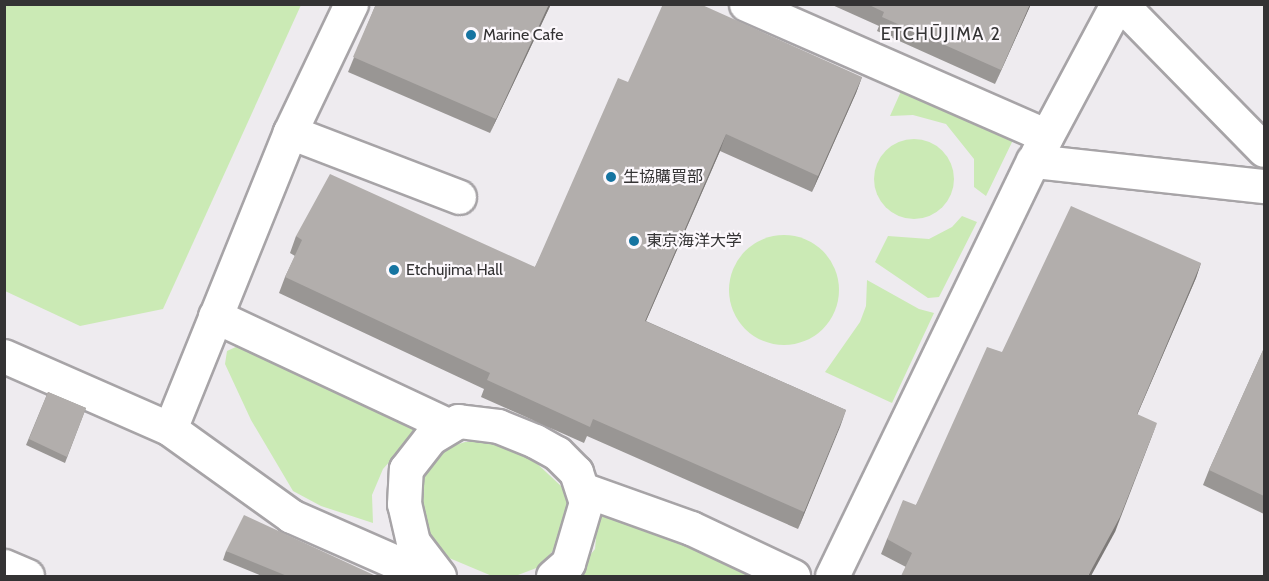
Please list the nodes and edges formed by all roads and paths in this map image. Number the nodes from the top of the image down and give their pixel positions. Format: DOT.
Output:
graph roads {
  1 [pos="351,4"];
  2 [pos="746,4"];
  3 [pos="1119,4"];
  4 [pos="290,132"];
  5 [pos="1040,148"];
  6 [pos="1264,150"];
  7 [pos="1264,186"];
  8 [pos="459,197"];
  9 [pos="215,316"];
  10 [pos="4,356"];
  11 [pos="450,426"];
  12 [pos="170,429"];
  13 [pos="582,489"];
  14 [pos="4,566"];
  15 [pos="27,576"];
  16 [pos="428,576"];
  17 [pos="439,576"];
  18 [pos="553,576"];
  19 [pos="793,576"];
  20 [pos="831,576"];
  1 -- 4 [label="street"];
  2 -- 5 [label="street"];
  3 -- 5 [label="street"];
  3 -- 6 [label="street"];
  4 -- 8 [label="street"];
  4 -- 9 [label="street"];
  5 -- 7 [label="street"];
  5 -- 20 [label="street"];
  9 -- 11 [label="street"];
  9 -- 12 [label="street"];
  10 -- 12 [label="street"];
  11 -- 13 [label="street"];
  11 -- 17 [label="street"];
  12 -- 16 [label="street"];
  13 -- 18 [label="street"];
  13 -- 19 [label="street"];
  14 -- 15 [label="street"];
}
